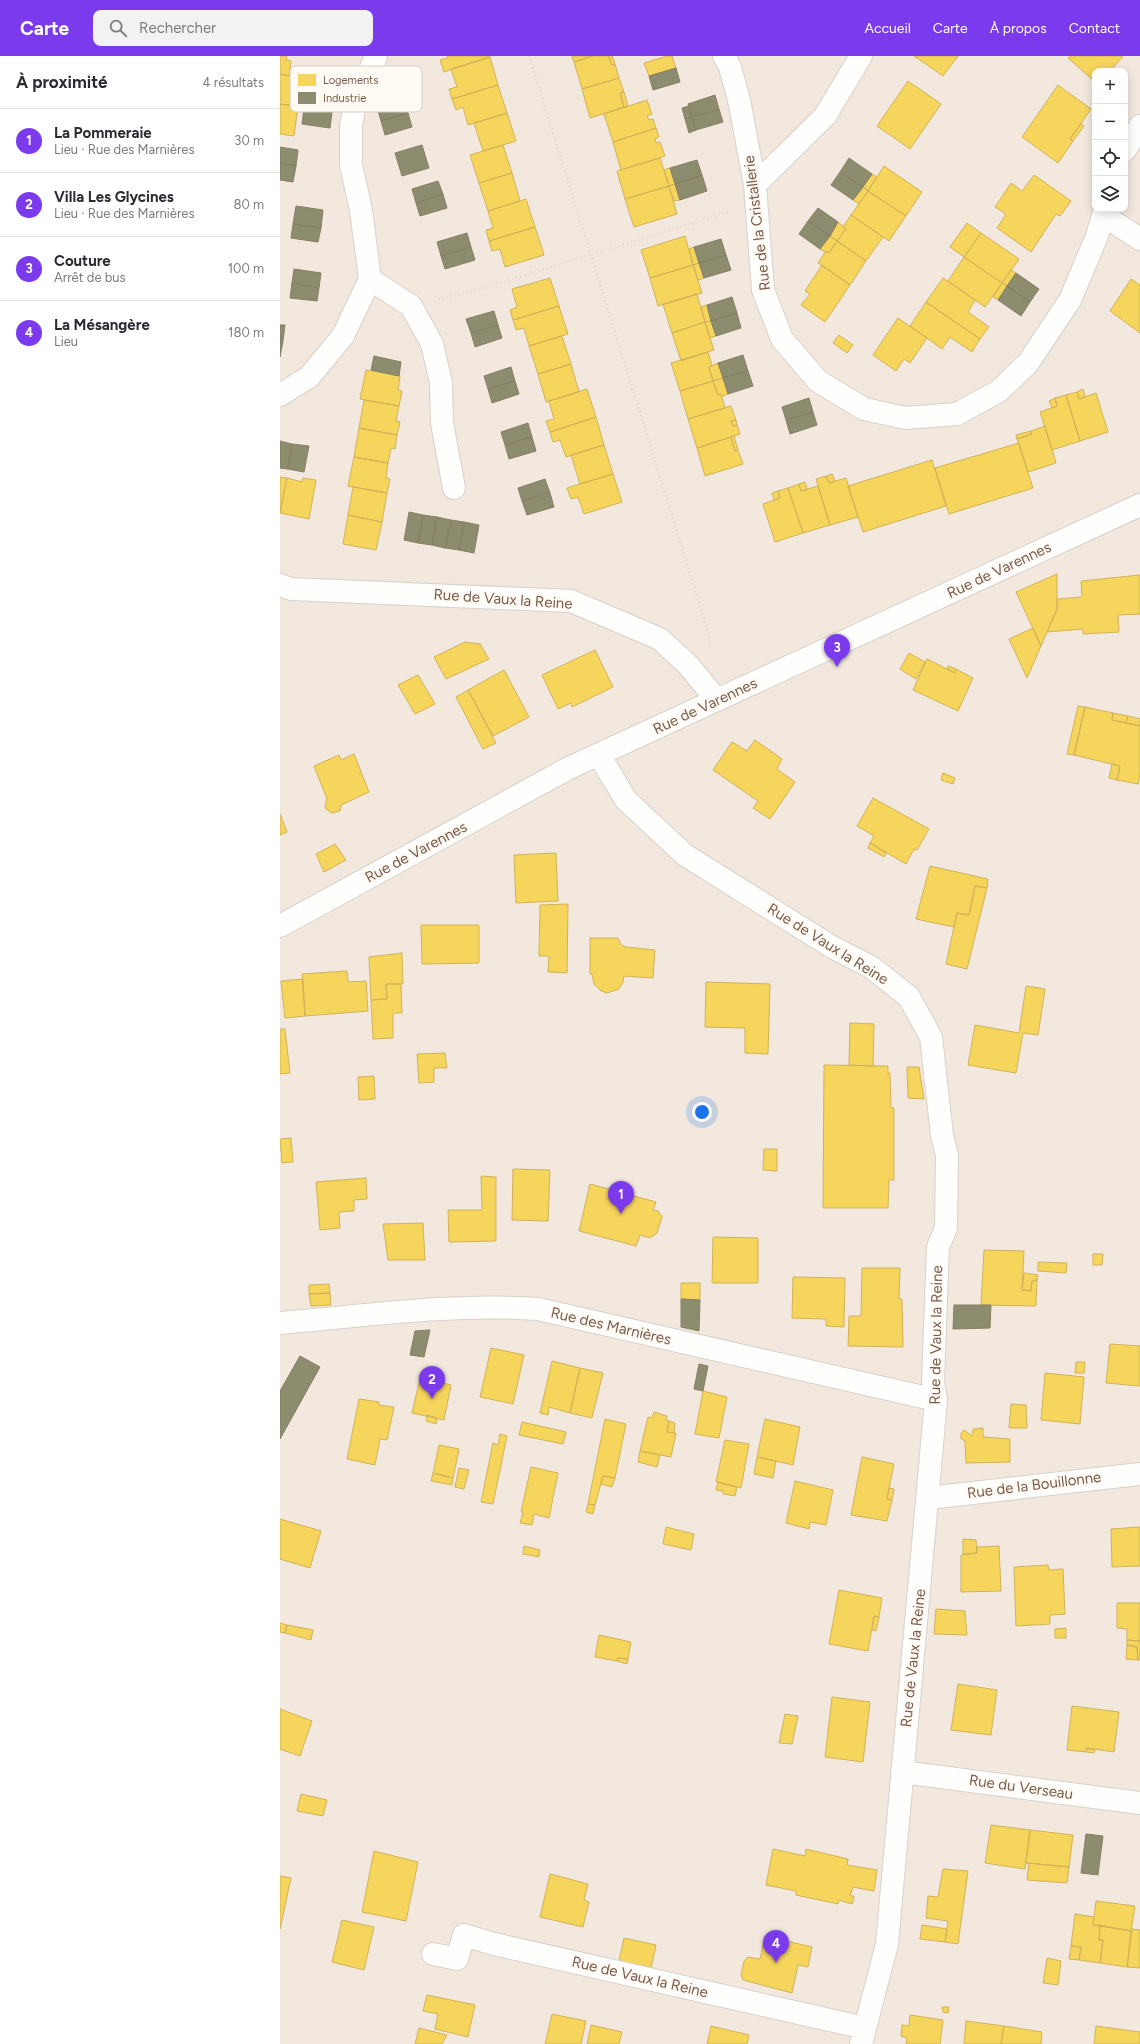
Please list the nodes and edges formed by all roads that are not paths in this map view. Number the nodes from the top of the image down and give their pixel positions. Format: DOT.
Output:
graph roads {
  1 [pos="376,56"];
  2 [pos="724,56"];
  3 [pos="860,56"];
  4 [pos="372,66"];
  5 [pos="353,112"];
  6 [pos="1140,126"];
  7 [pos="1128,145"];
  8 [pos="756,195"];
  9 [pos="1104,212"];
  10 [pos="1140,239"];
  11 [pos="370,279"];
  12 [pos="280,395"];
  13 [pos="454,488"];
  14 [pos="1140,505"];
  15 [pos="280,585"];
  16 [pos="717,700"];
  17 [pos="599,755"];
  18 [pos="280,926"];
  19 [pos="280,1323"];
  20 [pos="936,1400"];
  21 [pos="1140,1474"];
  22 [pos="928,1498"];
  23 [pos="902,1772"];
  24 [pos="1140,1803"];
  25 [pos="433,1954"];
  26 [pos="863,2036"];
  1 -- 4 [label="street"];
  2 -- 8 [label="street, Rue de la Cristallerie"];
  3 -- 8 [label="street"];
  5 -- 11 [label="street"];
  6 -- 7 [label="street"];
  8 -- 9 [label="street, Rue de la Cristallerie"];
  9 -- 10 [label="street, Rue de la Cristallerie"];
  11 -- 12 [label="street"];
  11 -- 13 [label="street"];
  14 -- 16 [label="street, Rue de Varennes"];
  15 -- 16 [label="street, Rue de Vaux la Reine"];
  16 -- 17 [label="street, Rue de Varennes"];
  17 -- 18 [label="street, Rue de Varennes"];
  17 -- 20 [label="street, Rue de Vaux la Reine"];
  19 -- 20 [label="street, Rue des Marnières"];
  20 -- 22 [label="street, Rue de Vaux la Reine"];
  21 -- 22 [label="street, Rue de la Bouillonne"];
  22 -- 23 [label="street, Rue de Vaux la Reine"];
  23 -- 24 [label="street, Rue du Verseau"];
  23 -- 26 [label="street, Rue de Vaux la Reine"];
  25 -- 26 [label="street, Rue de Vaux la Reine"];
}
